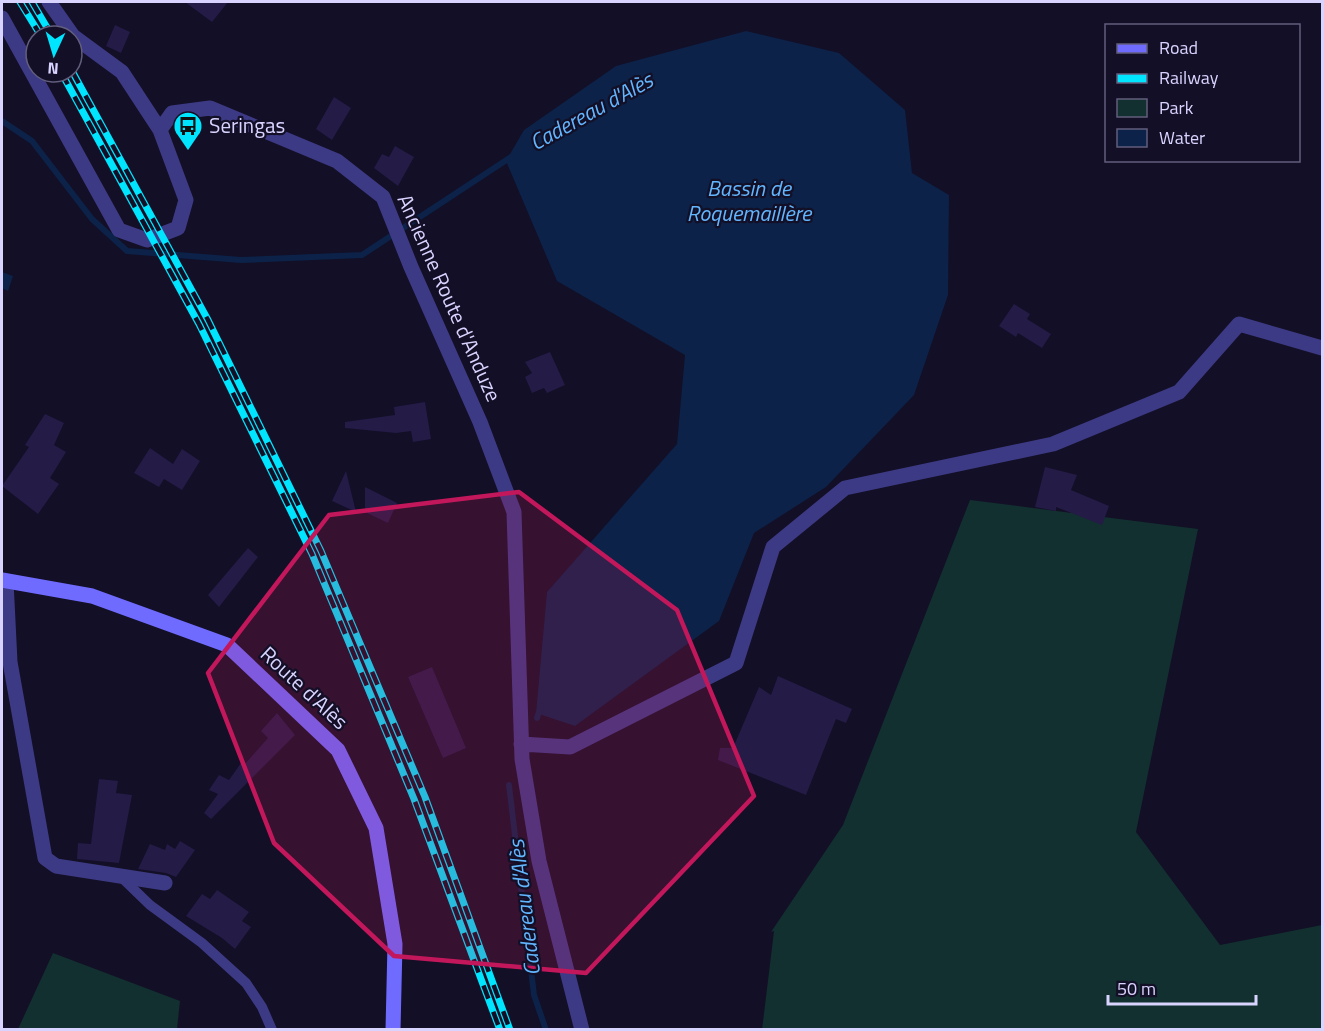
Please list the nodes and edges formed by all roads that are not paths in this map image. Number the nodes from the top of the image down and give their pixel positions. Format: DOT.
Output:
graph roads {
  1 [pos="49,2"];
  2 [pos="2,18"];
  3 [pos="160,130"];
  4 [pos="1323,348"];
  5 [pos="4,581"];
  6 [pos="6,662"];
  7 [pos="521,744"];
  8 [pos="119,876"];
  9 [pos="165,884"];
  10 [pos="272,1029"];
  11 [pos="393,1029"];
  12 [pos="582,1029"];
  1 -- 3 [label="street"];
  2 -- 3 [label="street"];
  3 -- 7 [label="street, Ancienne Route d'Anduze"];
  4 -- 7 [label="street"];
  5 -- 6 [label="street"];
  5 -- 11 [label="main road, Route d'Alès"];
  6 -- 8 [label="street"];
  7 -- 12 [label="street, Ancienne Route d'Anduze"];
  8 -- 9 [label="street"];
  8 -- 10 [label="lane"];
}
